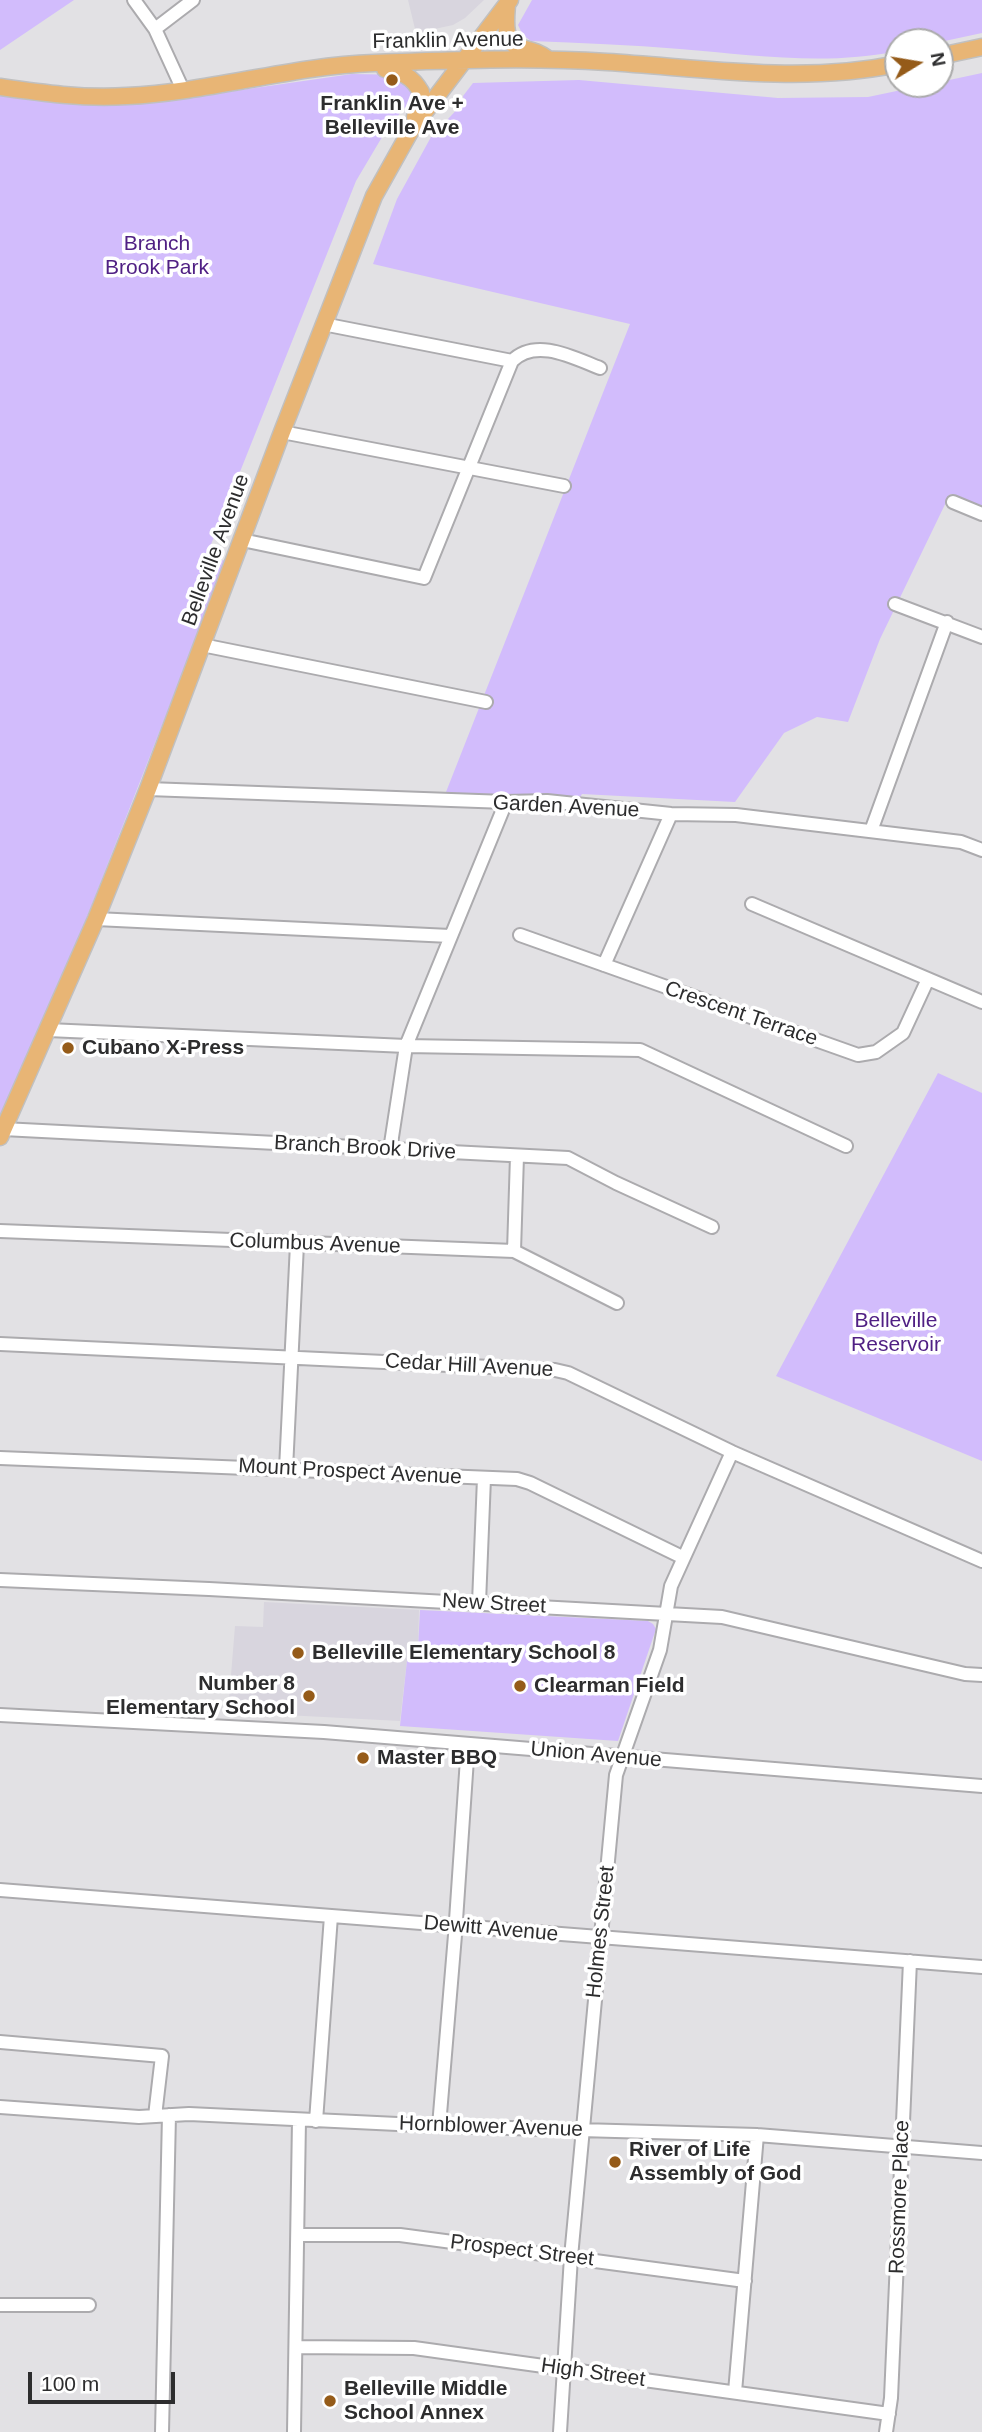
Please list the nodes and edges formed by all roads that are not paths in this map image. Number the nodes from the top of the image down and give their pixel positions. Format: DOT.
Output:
graph roads {
  1 [pos="134,0"];
  2 [pos="193,0"];
  3 [pos="508,2"];
  4 [pos="155,29"];
  5 [pos="982,47"];
  6 [pos="954,53"];
  7 [pos="548,60"];
  8 [pos="462,62"];
  9 [pos="373,63"];
  10 [pos="884,67"];
  11 [pos="0,87"];
  12 [pos="183,90"];
  13 [pos="411,130"];
  14 [pos="324,324"];
  15 [pos="512,361"];
  16 [pos="600,368"];
  17 [pos="282,432"];
  18 [pos="470,468"];
  19 [pos="564,486"];
  20 [pos="953,502"];
  21 [pos="982,514"];
  22 [pos="242,540"];
  23 [pos="895,604"];
  24 [pos="947,622"];
  25 [pos="982,637"];
  26 [pos="202,645"];
  27 [pos="486,702"];
  28 [pos="148,789"];
  29 [pos="506,802"];
  30 [pos="671,814"];
  31 [pos="871,831"];
  32 [pos="982,850"];
  33 [pos="752,904"];
  34 [pos="96,919"];
  35 [pos="520,935"];
  36 [pos="450,936"];
  37 [pos="604,965"];
  38 [pos="928,979"];
  39 [pos="982,1001"];
  40 [pos="48,1030"];
  41 [pos="406,1046"];
  42 [pos="1,1133"];
  43 [pos="846,1146"];
  44 [pos="390,1150"];
  45 [pos="517,1156"];
  46 [pos="712,1227"];
  47 [pos="0,1231"];
  48 [pos="297,1244"];
  49 [pos="514,1251"];
  50 [pos="617,1303"];
  51 [pos="0,1344"];
  52 [pos="291,1357"];
  53 [pos="732,1452"];
  54 [pos="0,1458"];
  55 [pos="286,1469"];
  56 [pos="484,1478"];
  57 [pos="682,1557"];
  58 [pos="982,1561"];
  59 [pos="0,1580"];
  60 [pos="479,1603"];
  61 [pos="665,1613"];
  62 [pos="982,1675"];
  63 [pos="0,1715"];
  64 [pos="468,1744"];
  65 [pos="622,1756"];
  66 [pos="982,1786"];
  67 [pos="0,1890"];
  68 [pos="331,1916"];
  69 [pos="456,1926"];
  70 [pos="600,1938"];
  71 [pos="910,1961"];
  72 [pos="982,1967"];
  73 [pos="0,2042"];
  74 [pos="0,2107"];
  75 [pos="169,2115"];
  76 [pos="155,2116"];
  77 [pos="299,2120"];
  78 [pos="316,2121"];
  79 [pos="439,2126"];
  80 [pos="582,2130"];
  81 [pos="757,2135"];
  82 [pos="902,2147"];
  83 [pos="982,2153"];
  84 [pos="298,2235"];
  85 [pos="571,2257"];
  86 [pos="745,2281"];
  87 [pos="0,2305"];
  88 [pos="89,2305"];
  89 [pos="296,2347"];
  90 [pos="564,2369"];
  91 [pos="735,2392"];
  92 [pos="889,2414"];
  93 [pos="162,2432"];
  94 [pos="294,2432"];
  95 [pos="560,2432"];
  96 [pos="886,2432"];
  1 -- 4 [label="street"];
  2 -- 4 [label="street"];
  3 -- 7 [label="main road"];
  3 -- 8 [label="main road, Belleville Avenue"];
  4 -- 12 [label="street"];
  5 -- 6 [label="main road"];
  7 -- 8 [label="main road, Franklin Avenue"];
  7 -- 10 [label="main road, Franklin Avenue"];
  8 -- 9 [label="main road, Franklin Avenue"];
  8 -- 13 [label="main road, Belleville Avenue"];
  9 -- 12 [label="main road, Franklin Avenue"];
  9 -- 13 [label="main road"];
  11 -- 12 [label="main road, Franklin Avenue"];
  13 -- 14 [label="main road, Belleville Avenue"];
  14 -- 15 [label="street"];
  14 -- 17 [label="main road, Belleville Avenue"];
  15 -- 16 [label="street"];
  15 -- 18 [label="street"];
  17 -- 18 [label="street"];
  17 -- 22 [label="main road, Belleville Avenue"];
  18 -- 19 [label="street"];
  18 -- 22 [label="street"];
  20 -- 21 [label="street"];
  22 -- 26 [label="main road, Belleville Avenue"];
  23 -- 24 [label="street"];
  24 -- 25 [label="street"];
  24 -- 31 [label="street"];
  26 -- 27 [label="street"];
  26 -- 28 [label="main road, Belleville Avenue"];
  28 -- 29 [label="street, Garden Avenue"];
  28 -- 34 [label="main road, Belleville Avenue"];
  29 -- 30 [label="street, Garden Avenue"];
  29 -- 36 [label="street"];
  30 -- 31 [label="street, Garden Avenue"];
  30 -- 37 [label="street"];
  31 -- 32 [label="street, Garden Avenue"];
  33 -- 38 [label="street"];
  34 -- 36 [label="street"];
  34 -- 40 [label="main road, Belleville Avenue"];
  35 -- 37 [label="street, Crescent Terrace"];
  36 -- 41 [label="street"];
  37 -- 38 [label="street, Crescent Terrace"];
  38 -- 39 [label="street"];
  40 -- 41 [label="street"];
  40 -- 42 [label="main road, Belleville Avenue"];
  41 -- 43 [label="street"];
  41 -- 44 [label="street"];
  42 -- 44 [label="street, Branch Brook Drive"];
  44 -- 45 [label="street, Branch Brook Drive"];
  45 -- 46 [label="street, Branch Brook Drive"];
  45 -- 49 [label="street"];
  47 -- 48 [label="street, Columbus Avenue"];
  48 -- 49 [label="street, Columbus Avenue"];
  48 -- 52 [label="street"];
  49 -- 50 [label="street, Columbus Avenue"];
  51 -- 52 [label="street, Cedar Hill Avenue"];
  52 -- 53 [label="street, Cedar Hill Avenue"];
  52 -- 55 [label="street"];
  53 -- 57 [label="street, Holmes Street"];
  53 -- 58 [label="street, Cedar Hill Avenue"];
  54 -- 55 [label="street, Mount Prospect Avenue"];
  55 -- 56 [label="street, Mount Prospect Avenue"];
  56 -- 57 [label="street, Mount Prospect Avenue"];
  56 -- 60 [label="street"];
  57 -- 61 [label="street, Holmes Street"];
  59 -- 60 [label="street, New Street"];
  60 -- 61 [label="street, New Street"];
  61 -- 62 [label="street, New Street"];
  61 -- 65 [label="street, Holmes Street"];
  63 -- 64 [label="street, Union Avenue"];
  64 -- 65 [label="street, Union Avenue"];
  64 -- 69 [label="street"];
  65 -- 66 [label="street, Union Avenue"];
  65 -- 70 [label="street, Holmes Street"];
  67 -- 68 [label="street, Dewitt Avenue"];
  68 -- 69 [label="street, Dewitt Avenue"];
  68 -- 78 [label="street"];
  69 -- 70 [label="street, Dewitt Avenue"];
  69 -- 79 [label="street"];
  70 -- 71 [label="street, Dewitt Avenue"];
  70 -- 80 [label="street, Holmes Street"];
  71 -- 72 [label="street, Dewitt Avenue"];
  71 -- 82 [label="street, Rossmore Place"];
  73 -- 76 [label="street"];
  74 -- 76 [label="street, Hornblower Avenue"];
  75 -- 76 [label="street, Hornblower Avenue"];
  75 -- 77 [label="street, Hornblower Avenue"];
  75 -- 93 [label="street"];
  77 -- 78 [label="street, Hornblower Avenue"];
  77 -- 84 [label="street"];
  78 -- 79 [label="street, Hornblower Avenue"];
  79 -- 80 [label="street, Hornblower Avenue"];
  80 -- 81 [label="street, Hornblower Avenue"];
  80 -- 85 [label="street, Holmes Street"];
  81 -- 82 [label="street, Hornblower Avenue"];
  81 -- 86 [label="street"];
  82 -- 83 [label="street, Hornblower Avenue"];
  82 -- 92 [label="street, Rossmore Place"];
  84 -- 85 [label="street, Prospect Street"];
  84 -- 89 [label="street"];
  85 -- 86 [label="street, Prospect Street"];
  85 -- 90 [label="street, Holmes Street"];
  86 -- 91 [label="street"];
  87 -- 88 [label="street"];
  89 -- 90 [label="street, High Street"];
  89 -- 94 [label="street"];
  90 -- 91 [label="street, High Street"];
  90 -- 95 [label="street, Holmes Street"];
  91 -- 92 [label="street, High Street"];
  92 -- 96 [label="street, Rossmore Place"];
}
